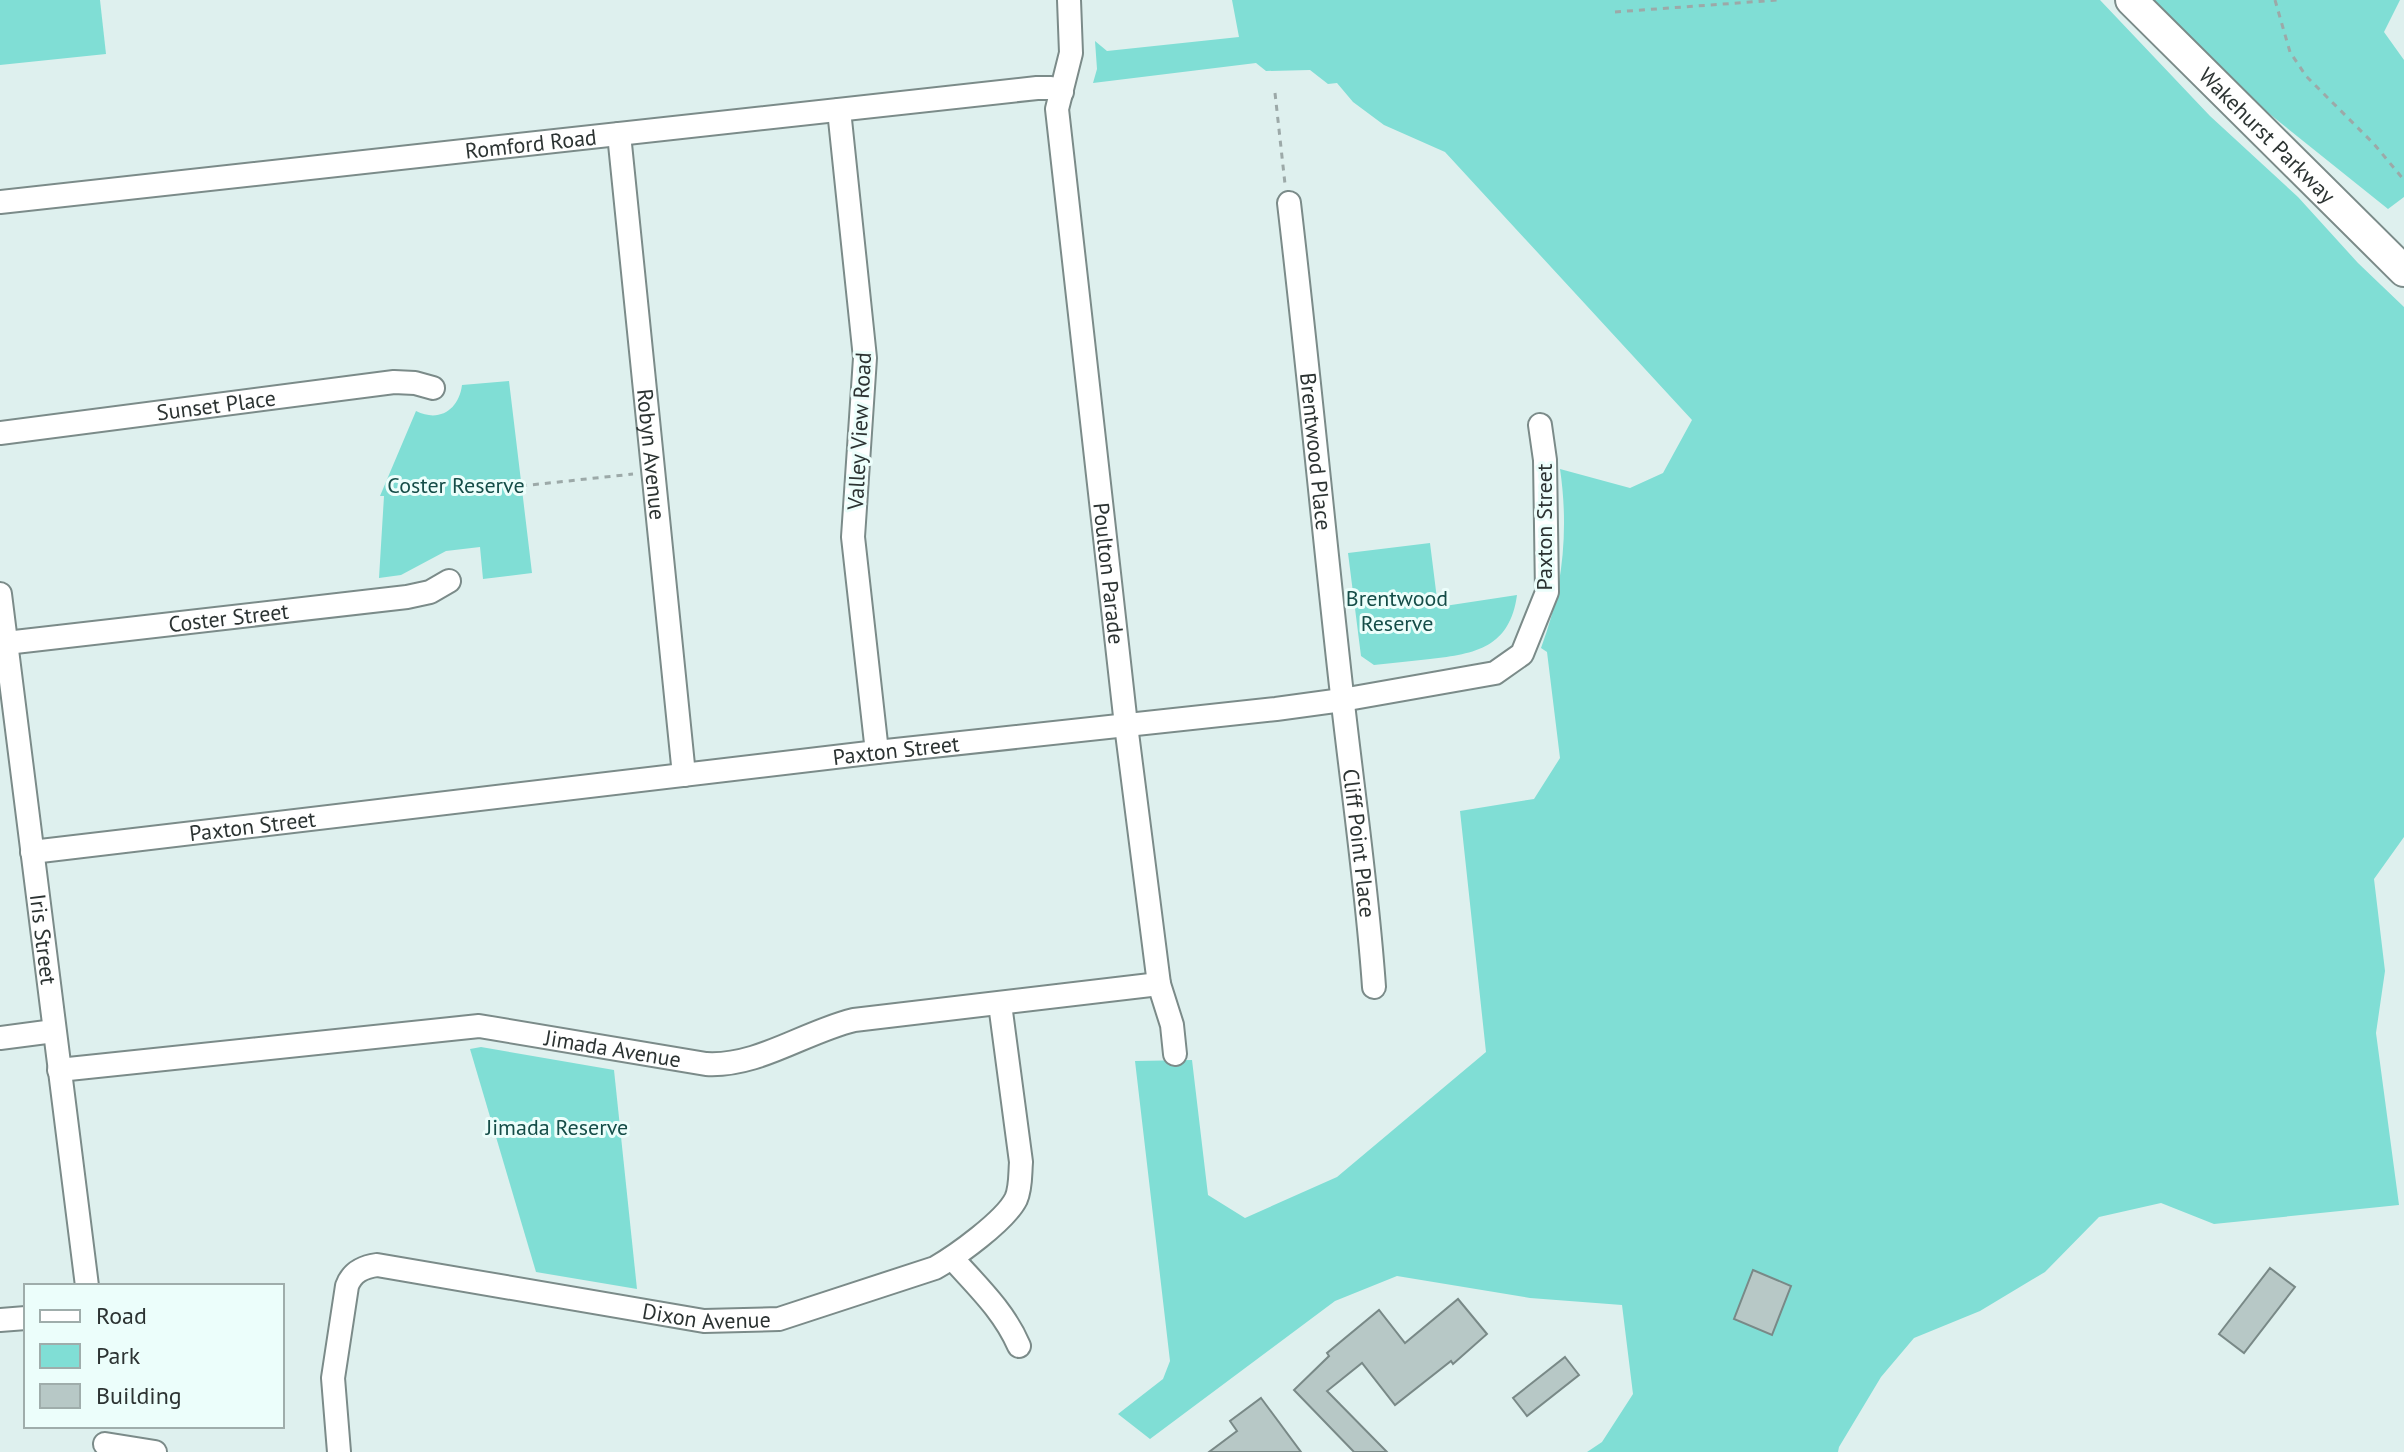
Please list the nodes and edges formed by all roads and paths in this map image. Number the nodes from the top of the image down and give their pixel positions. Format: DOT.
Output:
graph roads {
  1 [pos="1069,0"];
  2 [pos="1768,0"];
  3 [pos="1778,0"];
  4 [pos="2131,0"];
  5 [pos="2275,0"];
  6 [pos="1615,12"];
  7 [pos="1062,92"];
  8 [pos="1275,93"];
  9 [pos="839,110"];
  10 [pos="619,134"];
  11 [pos="2404,180"];
  12 [pos="0,202"];
  13 [pos="1289,203"];
  14 [pos="2404,271"];
  15 [pos="433,388"];
  16 [pos="1540,425"];
  17 [pos="0,433"];
  18 [pos="653,472"];
  19 [pos="521,486"];
  20 [pos="449,581"];
  21 [pos="0,594"];
  22 [pos="6,643"];
  23 [pos="1342,700"];
  24 [pos="1126,725"];
  25 [pos="877,752"];
  26 [pos="10,757"];
  27 [pos="684,775"];
  28 [pos="32,852"];
  29 [pos="1159,984"];
  30 [pos="1374,987"];
  31 [pos="1000,1004"];
  32 [pos="54,1031"];
  33 [pos="0,1038"];
  34 [pos="1175,1054"];
  35 [pos="59,1070"];
  36 [pos="952,1258"];
  37 [pos="87,1284"];
  38 [pos="24,1318"];
  39 [pos="0,1320"];
  40 [pos="1019,1346"];
  41 [pos="105,1441"];
  42 [pos="155,1452"];
  43 [pos="339,1452"];
  1 -- 7 [label="street, Poulton Parade"];
  2 -- 3 [label="path"];
  2 -- 6 [label="path"];
  4 -- 14 [label="main road, Wakehurst Parkway"];
  5 -- 11 [label="path"];
  7 -- 9 [label="street, Romford Road"];
  7 -- 24 [label="street, Poulton Parade"];
  8 -- 13 [label="path"];
  9 -- 10 [label="street, Romford Road"];
  9 -- 25 [label="street, Valley View Road"];
  10 -- 12 [label="street, Romford Road"];
  10 -- 18 [label="street, Robyn Avenue"];
  13 -- 23 [label="street, Brentwood Place"];
  15 -- 17 [label="street, Sunset Place"];
  16 -- 23 [label="street, Paxton Street"];
  18 -- 19 [label="path"];
  18 -- 27 [label="street, Robyn Avenue"];
  20 -- 22 [label="street, Coster Street"];
  21 -- 22 [label="street, Iris Street"];
  22 -- 26 [label="street, Iris Street"];
  23 -- 24 [label="street, Paxton Street"];
  23 -- 30 [label="street, Cliff Point Place"];
  24 -- 25 [label="street, Paxton Street"];
  24 -- 29 [label="street, Poulton Parade"];
  25 -- 27 [label="street, Paxton Street"];
  26 -- 28 [label="street, Iris Street"];
  27 -- 28 [label="street, Paxton Street"];
  28 -- 32 [label="street, Iris Street"];
  29 -- 31 [label="street, Jimada Avenue"];
  29 -- 34 [label="street, Poulton Parade"];
  31 -- 35 [label="street, Jimada Avenue"];
  31 -- 36 [label="street, Dixon Avenue"];
  32 -- 33 [label="street"];
  32 -- 35 [label="street, Iris Street"];
  35 -- 37 [label="street, Iris Street"];
  36 -- 40 [label="street"];
  36 -- 43 [label="street, Dixon Avenue"];
  38 -- 39 [label="street"];
  41 -- 42 [label="street"];
}
